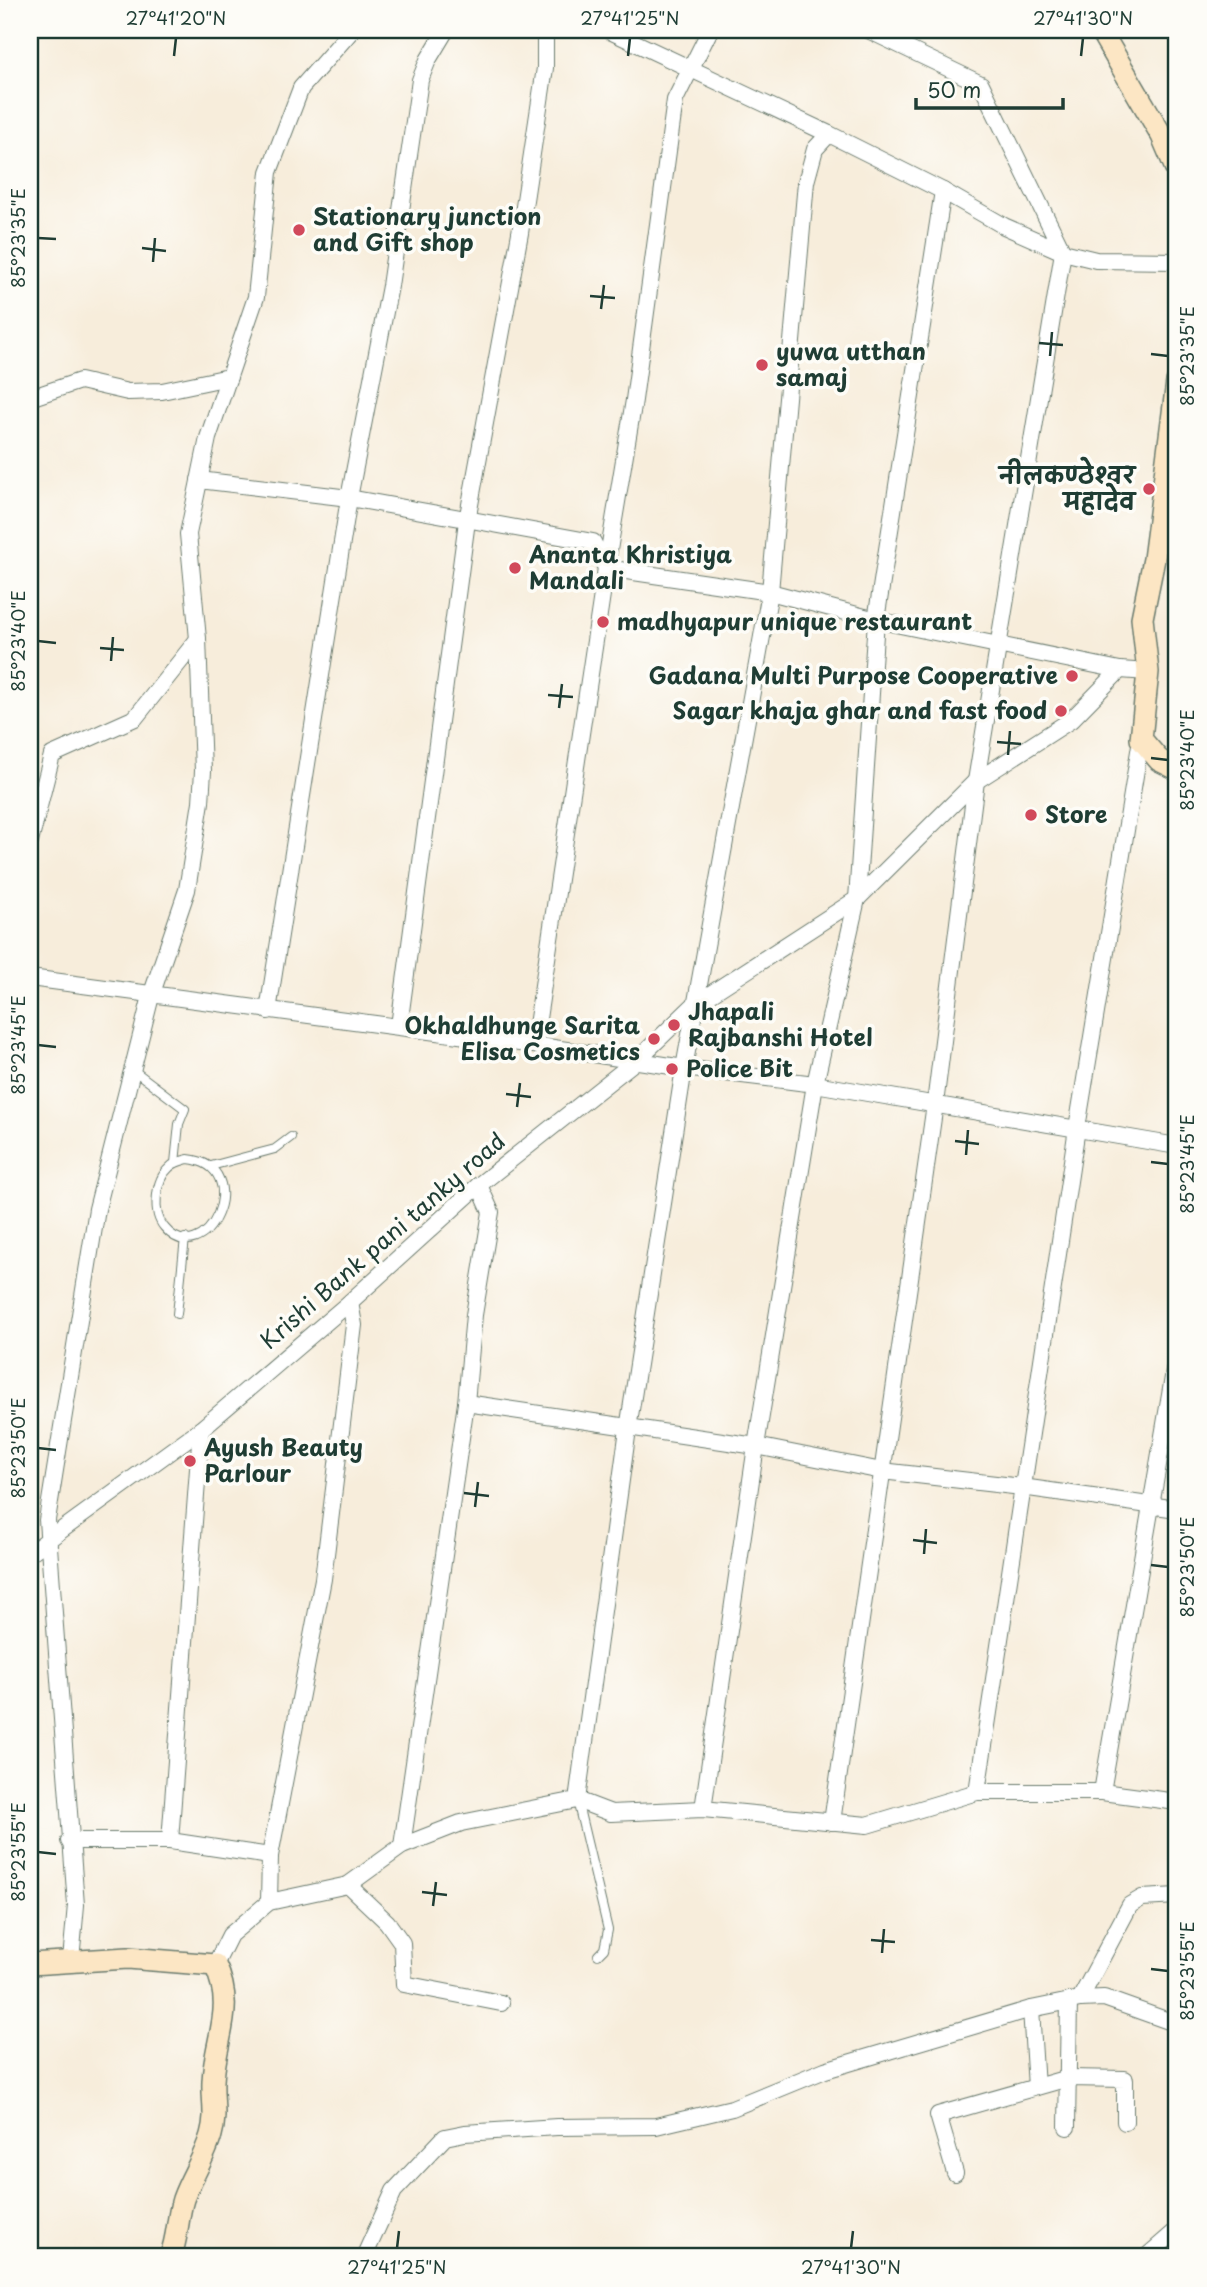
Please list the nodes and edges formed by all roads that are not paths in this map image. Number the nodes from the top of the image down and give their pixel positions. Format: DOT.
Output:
graph roads {
  1 [pos="352,30"];
  2 [pos="446,30"];
  3 [pos="545,30"];
  4 [pos="608,30"];
  5 [pos="710,30"];
  6 [pos="868,30"];
  7 [pos="1100,30"];
  8 [pos="690,69"];
  9 [pos="829,134"];
  10 [pos="1177,172"];
  11 [pos="943,191"];
  12 [pos="1063,252"];
  13 [pos="1177,261"];
  14 [pos="229,377"];
  15 [pos="1177,382"];
  16 [pos="30,398"];
  17 [pos="200,480"];
  18 [pos="349,498"];
  19 [pos="467,521"];
  20 [pos="606,568"];
  21 [pos="770,592"];
  22 [pos="876,620"];
  23 [pos="198,639"];
  24 [pos="997,644"];
  25 [pos="1120,670"];
  26 [pos="1148,672"];
  27 [pos="1141,739"];
  28 [pos="1177,769"];
  29 [pos="976,781"];
  30 [pos="30,842"];
  31 [pos="857,899"];
  32 [pos="30,978"];
  33 [pos="151,996"];
  34 [pos="695,1004"];
  35 [pos="268,1011"];
  36 [pos="399,1026"];
  37 [pos="534,1045"];
  38 [pos="638,1059"];
  39 [pos="684,1068"];
  40 [pos="132,1069"];
  41 [pos="815,1084"];
  42 [pos="935,1104"];
  43 [pos="1077,1128"];
  44 [pos="291,1137"];
  45 [pos="1177,1146"];
  46 [pos="175,1163"];
  47 [pos="211,1166"];
  48 [pos="479,1185"];
  49 [pos="185,1238"];
  50 [pos="350,1302"];
  51 [pos="177,1314"];
  52 [pos="1177,1354"];
  53 [pos="466,1403"];
  54 [pos="201,1429"];
  55 [pos="628,1429"];
  56 [pos="756,1446"];
  57 [pos="882,1471"];
  58 [pos="1023,1487"];
  59 [pos="1150,1505"];
  60 [pos="1177,1509"];
  61 [pos="47,1539"];
  62 [pos="30,1553"];
  63 [pos="977,1792"];
  64 [pos="1102,1793"];
  65 [pos="576,1800"];
  66 [pos="1177,1802"];
  67 [pos="703,1809"];
  68 [pos="832,1822"];
  69 [pos="69,1840"];
  70 [pos="170,1841"];
  71 [pos="402,1846"];
  72 [pos="270,1856"];
  73 [pos="348,1885"];
  74 [pos="1177,1896"];
  75 [pos="269,1902"];
  76 [pos="598,1955"];
  77 [pos="71,1960"];
  78 [pos="30,1964"];
  79 [pos="215,1965"];
  80 [pos="1074,2000"];
  81 [pos="501,2003"];
  82 [pos="1031,2009"];
  83 [pos="1177,2024"];
  84 [pos="1068,2078"];
  85 [pos="1036,2087"];
  86 [pos="1125,2122"];
  87 [pos="1068,2127"];
  88 [pos="955,2173"];
  89 [pos="1177,2230"];
  90 [pos="170,2257"];
  91 [pos="365,2257"];
  92 [pos="1146,2257"];
  1 -- 14 [label="street"];
  2 -- 18 [label="street"];
  3 -- 19 [label="street"];
  4 -- 8 [label="street"];
  5 -- 8 [label="street"];
  6 -- 12 [label="street"];
  7 -- 10 [label="street"];
  8 -- 9 [label="street"];
  8 -- 20 [label="street"];
  9 -- 11 [label="street"];
  9 -- 21 [label="street"];
  11 -- 12 [label="street"];
  11 -- 22 [label="street"];
  12 -- 13 [label="street"];
  12 -- 24 [label="street"];
  14 -- 16 [label="street"];
  14 -- 17 [label="street"];
  15 -- 26 [label="street"];
  17 -- 18 [label="street"];
  17 -- 23 [label="street"];
  18 -- 19 [label="street"];
  18 -- 35 [label="street"];
  19 -- 20 [label="street"];
  19 -- 36 [label="street"];
  20 -- 21 [label="street"];
  20 -- 37 [label="street"];
  21 -- 22 [label="street"];
  21 -- 34 [label="street"];
  22 -- 24 [label="street"];
  22 -- 31 [label="street"];
  23 -- 30 [label="street"];
  23 -- 33 [label="street"];
  24 -- 25 [label="street"];
  24 -- 29 [label="street"];
  25 -- 26 [label="street"];
  25 -- 29 [label="street, Krishi Bank pani tanky road"];
  26 -- 27 [label="street"];
  27 -- 28 [label="street"];
  27 -- 43 [label="street"];
  29 -- 31 [label="street, Krishi Bank pani tanky road"];
  29 -- 42 [label="street"];
  31 -- 34 [label="street, Krishi Bank pani tanky road"];
  31 -- 41 [label="street"];
  32 -- 33 [label="street"];
  33 -- 35 [label="street"];
  33 -- 40 [label="street"];
  34 -- 38 [label="street, Krishi Bank pani tanky road"];
  34 -- 39 [label="street"];
  35 -- 36 [label="street"];
  36 -- 37 [label="street"];
  37 -- 38 [label="street"];
  38 -- 39 [label="street"];
  38 -- 48 [label="street, Krishi Bank pani tanky road"];
  39 -- 41 [label="street"];
  39 -- 55 [label="street"];
  40 -- 46 [label="lane"];
  40 -- 61 [label="street"];
  41 -- 42 [label="street"];
  41 -- 56 [label="street"];
  42 -- 43 [label="street"];
  42 -- 57 [label="street"];
  43 -- 45 [label="street"];
  43 -- 58 [label="street"];
  44 -- 47 [label="lane"];
  46 -- 47 [label="lane"];
  46 -- 49 [label="lane"];
  47 -- 49 [label="lane"];
  48 -- 50 [label="street, Krishi Bank pani tanky road"];
  48 -- 53 [label="street"];
  49 -- 51 [label="lane"];
  50 -- 54 [label="street, Krishi Bank pani tanky road"];
  50 -- 72 [label="street"];
  52 -- 59 [label="street"];
  53 -- 55 [label="street"];
  53 -- 71 [label="street"];
  54 -- 61 [label="street, Krishi Bank pani tanky road"];
  54 -- 70 [label="street"];
  55 -- 56 [label="street"];
  55 -- 65 [label="street"];
  56 -- 57 [label="street"];
  56 -- 67 [label="street"];
  57 -- 58 [label="street"];
  57 -- 68 [label="street"];
  58 -- 59 [label="street"];
  58 -- 63 [label="street"];
  59 -- 60 [label="street"];
  59 -- 64 [label="street"];
  61 -- 62 [label="street, Krishi Bank pani tanky road"];
  61 -- 69 [label="street"];
  63 -- 64 [label="street"];
  63 -- 68 [label="street"];
  64 -- 66 [label="street"];
  65 -- 67 [label="street"];
  65 -- 71 [label="street"];
  65 -- 76 [label="lane"];
  67 -- 68 [label="street"];
  69 -- 70 [label="street"];
  69 -- 77 [label="street"];
  70 -- 72 [label="street"];
  71 -- 73 [label="street"];
  72 -- 75 [label="street"];
  73 -- 75 [label="street"];
  73 -- 81 [label="street"];
  74 -- 80 [label="street"];
  75 -- 79 [label="street"];
  77 -- 78 [label="street"];
  77 -- 79 [label="street"];
  79 -- 90 [label="street"];
  80 -- 82 [label="street"];
  80 -- 83 [label="street"];
  80 -- 84 [label="street"];
  82 -- 85 [label="street"];
  82 -- 91 [label="street"];
  84 -- 85 [label="street"];
  84 -- 86 [label="street"];
  84 -- 87 [label="street"];
  85 -- 88 [label="street"];
  89 -- 92 [label="street"];
}
